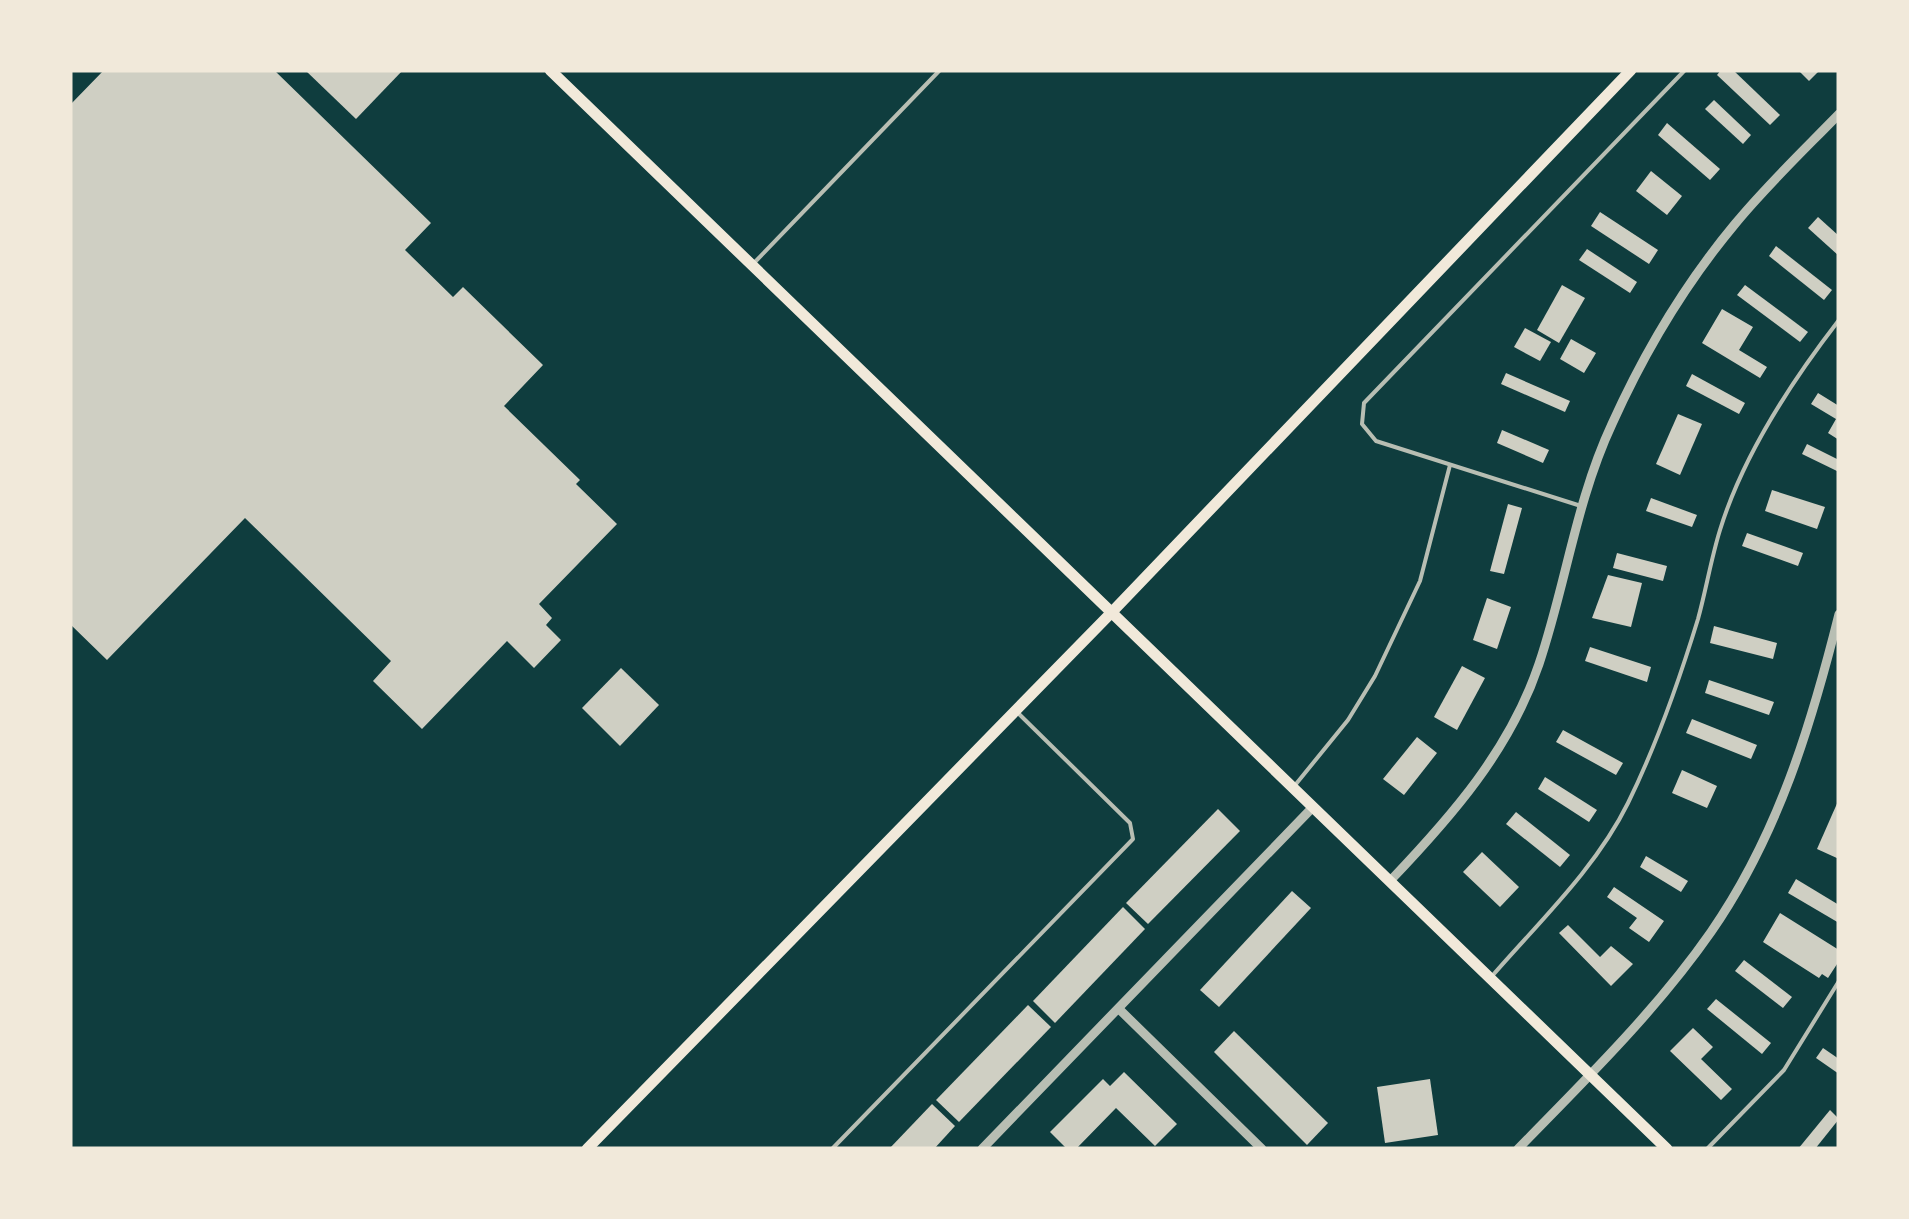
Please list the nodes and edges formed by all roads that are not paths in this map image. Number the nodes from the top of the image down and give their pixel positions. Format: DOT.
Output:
graph roads {
  1 [pos="550,70"];
  2 [pos="940,70"];
  3 [pos="1631,70"];
  4 [pos="1685,70"];
  5 [pos="1839,114"];
  6 [pos="752,265"];
  7 [pos="1839,320"];
  8 [pos="1450,465"];
  9 [pos="1581,506"];
  10 [pos="1112,612"];
  11 [pos="1839,614"];
  12 [pos="1015,711"];
  13 [pos="1292,787"];
  14 [pos="1313,807"];
  15 [pos="1390,881"];
  16 [pos="1490,978"];
  17 [pos="1839,981"];
  18 [pos="1119,1009"];
  19 [pos="1590,1074"];
  20 [pos="587,1149"];
  21 [pos="832,1149"];
  22 [pos="982,1149"];
  23 [pos="1262,1149"];
  24 [pos="1518,1149"];
  25 [pos="1667,1149"];
  26 [pos="1707,1149"];
  1 -- 6 [label="main road"];
  2 -- 6 [label="lane"];
  3 -- 10 [label="main road"];
  4 -- 8 [label="lane"];
  5 -- 9 [label="street"];
  6 -- 10 [label="main road"];
  7 -- 16 [label="lane"];
  8 -- 9 [label="lane"];
  8 -- 13 [label="lane"];
  9 -- 15 [label="street"];
  10 -- 12 [label="main road"];
  10 -- 13 [label="main road"];
  11 -- 19 [label="street"];
  12 -- 20 [label="main road"];
  12 -- 21 [label="lane"];
  13 -- 14 [label="main road"];
  14 -- 15 [label="main road"];
  14 -- 18 [label="street"];
  15 -- 16 [label="main road"];
  16 -- 19 [label="main road"];
  17 -- 26 [label="lane"];
  18 -- 22 [label="street"];
  18 -- 23 [label="street"];
  19 -- 24 [label="street"];
  19 -- 25 [label="main road"];
}
